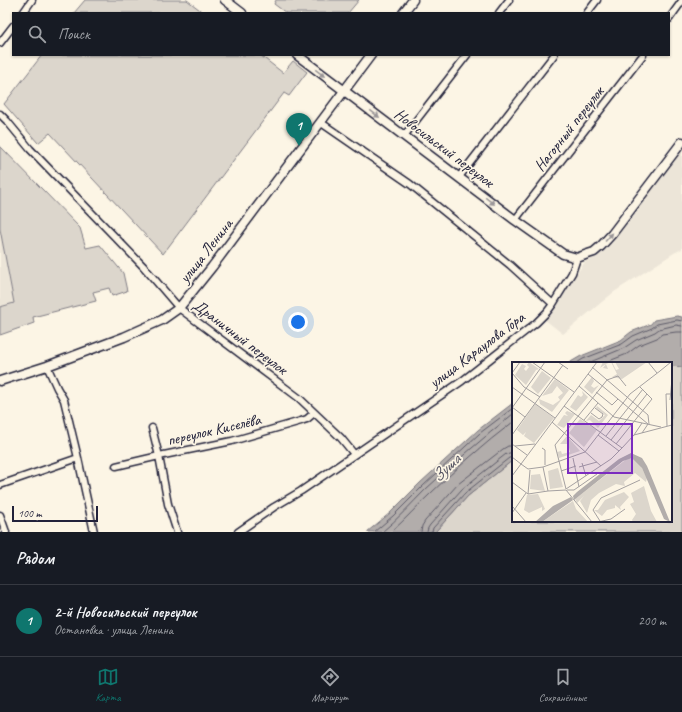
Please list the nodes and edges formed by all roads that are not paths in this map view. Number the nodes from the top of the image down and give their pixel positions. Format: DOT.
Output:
graph roads {
  1 [pos="32,0"];
  2 [pos="225,0"];
  3 [pos="413,0"];
  4 [pos="509,0"];
  5 [pos="597,0"];
  6 [pos="682,1"];
  7 [pos="23,12"];
  8 [pos="241,12"];
  9 [pos="404,12"];
  10 [pos="500,12"];
  11 [pos="588,12"];
  12 [pos="670,18"];
  13 [pos="12,27"];
  14 [pos="0,43"];
  15 [pos="298,56"];
  16 [pos="370,56"];
  17 [pos="466,56"];
  18 [pos="553,56"];
  19 [pos="642,56"];
  20 [pos="344,91"];
  21 [pos="0,114"];
  22 [pos="320,122"];
  23 [pos="404,136"];
  24 [pos="682,142"];
  25 [pos="459,177"];
  26 [pos="515,220"];
  27 [pos="577,258"];
  28 [pos="553,304"];
  29 [pos="179,308"];
  30 [pos="47,366"];
  31 [pos="0,381"];
  32 [pos="314,413"];
  33 [pos="152,428"];
  34 [pos="354,454"];
  35 [pos="159,456"];
  36 [pos="78,458"];
  37 [pos="116,466"];
  38 [pos="0,485"];
  39 [pos="0,515"];
  40 [pos="6,532"];
  41 [pos="94,532"];
  42 [pos="177,532"];
  43 [pos="238,532"];
  1 -- 7 [label="street"];
  2 -- 8 [label="main road"];
  3 -- 9 [label="main road"];
  4 -- 10 [label="street"];
  5 -- 11 [label="street"];
  6 -- 12 [label="street"];
  13 -- 14 [label="street"];
  15 -- 20 [label="main road, Новосильский переулок, one-way"];
  16 -- 20 [label="main road, улица Ленина"];
  17 -- 23 [label="street"];
  18 -- 25 [label="street"];
  19 -- 26 [label="street, Нагорный переулок"];
  20 -- 22 [label="main road, улица Ленина"];
  20 -- 23 [label="main road, Новосильский переулок, one-way"];
  21 -- 29 [label="street, Драничный переулок"];
  22 -- 28 [label="street"];
  22 -- 29 [label="main road, улица Ленина"];
  23 -- 25 [label="main road, Новосильский переулок"];
  27 -- 24 [label="main road, one-way"];
  25 -- 26 [label="main road, Новосильский переулок, one-way"];
  26 -- 27 [label="main road, Новосильский переулок"];
  27 -- 28 [label="street, улица Караулова Гора"];
  28 -- 34 [label="street, улица Караулова Гора"];
  29 -- 30 [label="main road, улица Ленина"];
  29 -- 32 [label="street, Драничный переулок"];
  30 -- 31 [label="main road, улица Ленина"];
  30 -- 36 [label="street"];
  32 -- 34 [label="street, Драничный переулок"];
  32 -- 35 [label="street, переулок Киселёва"];
  33 -- 35 [label="street"];
  34 -- 43 [label="street, улица Караулова Гора"];
  35 -- 37 [label="street, переулок Киселёва"];
  35 -- 42 [label="street"];
  36 -- 38 [label="street"];
  36 -- 41 [label="street"];
  39 -- 40 [label="street"];
}
